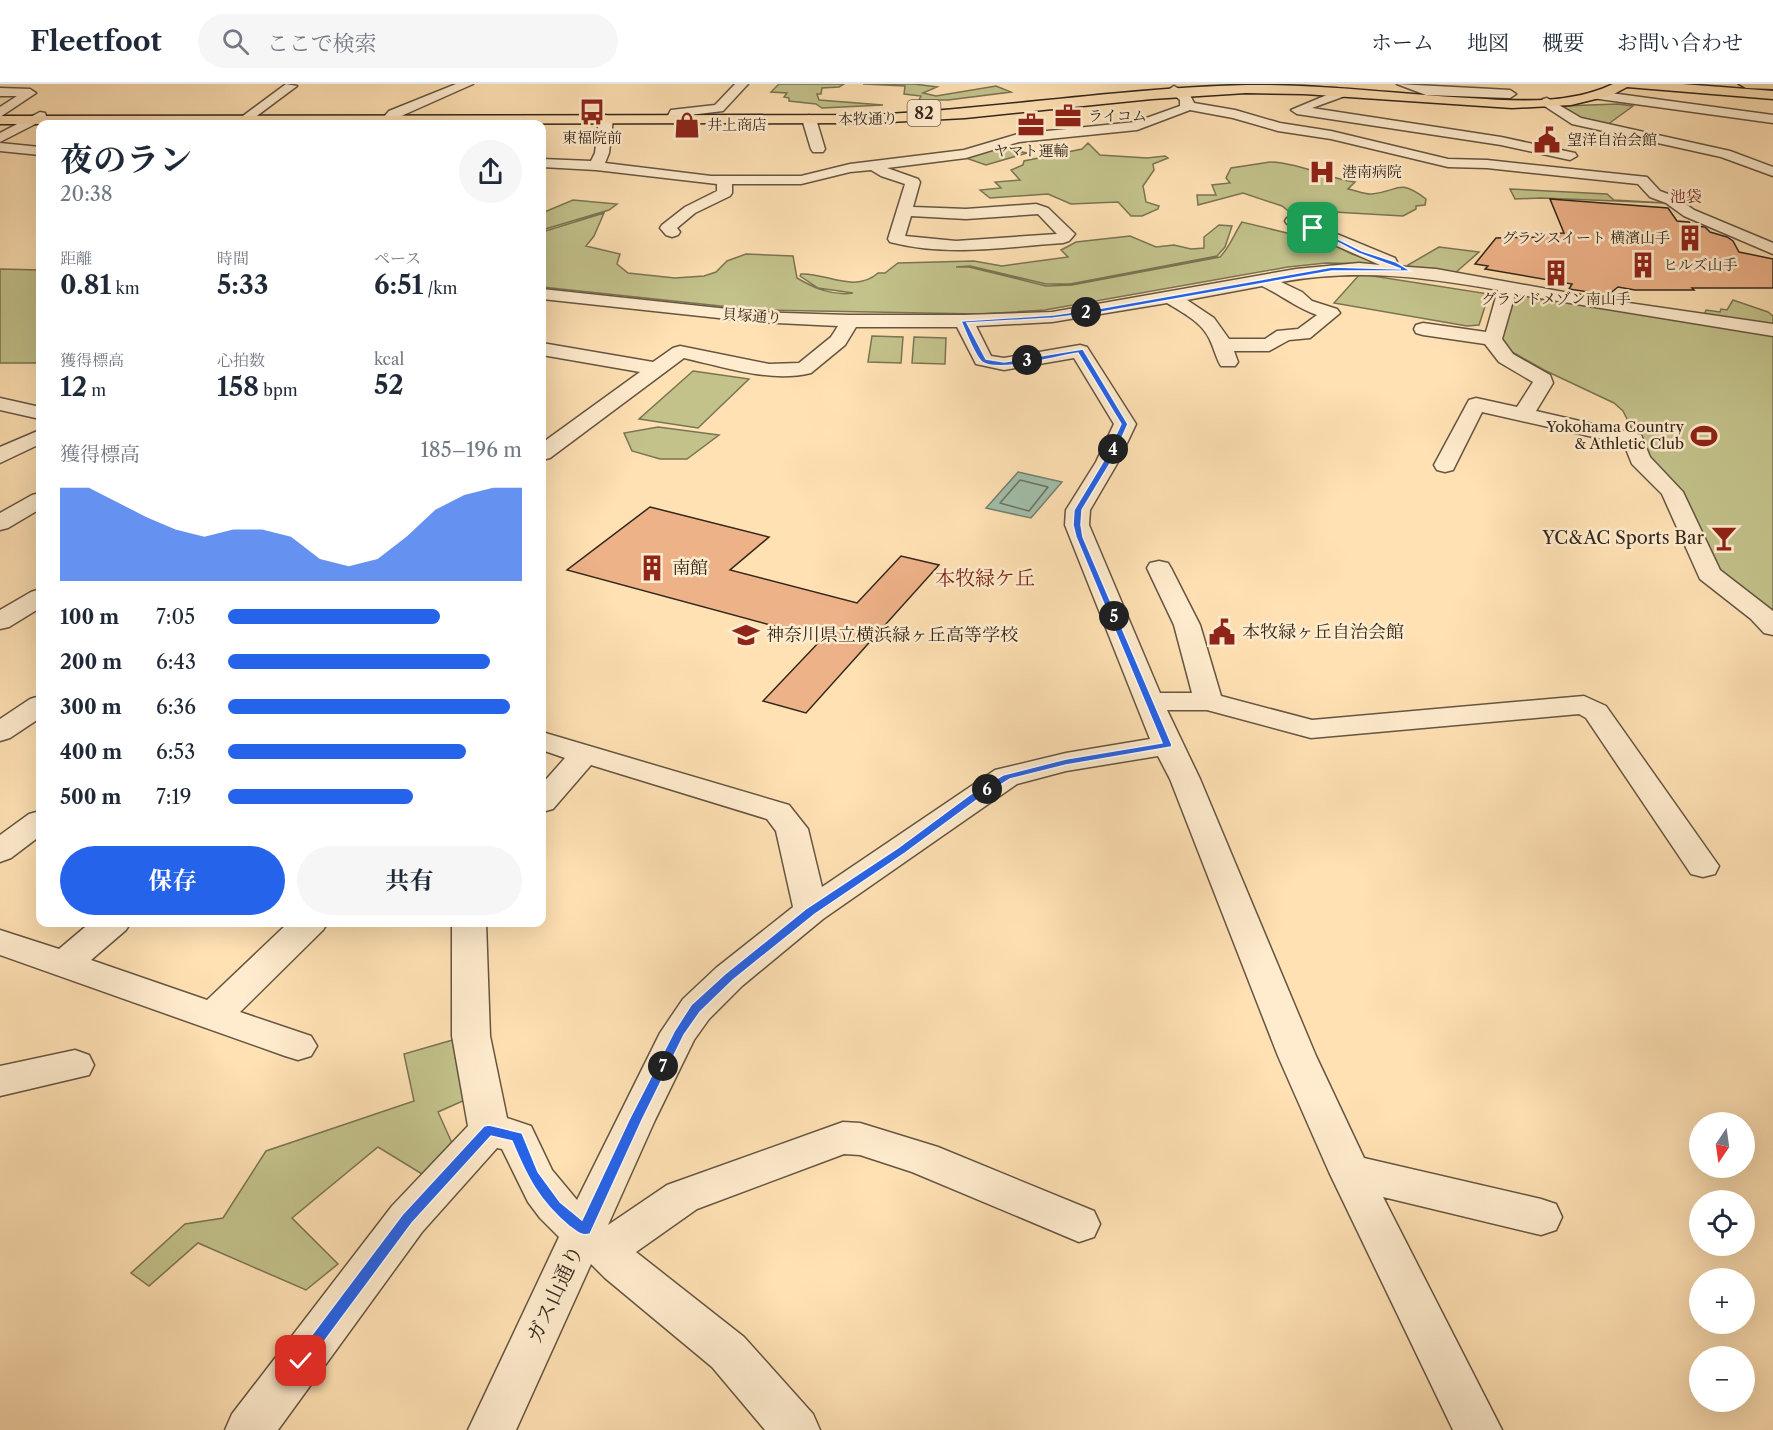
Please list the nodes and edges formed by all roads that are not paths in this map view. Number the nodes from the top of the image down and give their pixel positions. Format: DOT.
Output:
graph roads {
  1 [pos="467,84"];
  2 [pos="742,84"];
  3 [pos="1403,84"];
  4 [pos="1623,84"];
  5 [pos="1630,84"];
  6 [pos="1746,84"];
  7 [pos="1755,84"];
  8 [pos="1773,85"];
  9 [pos="291,86"];
  10 [pos="0,92"];
  11 [pos="1341,93"];
  12 [pos="1516,93"];
  13 [pos="1596,95"];
  14 [pos="1773,95"];
  15 [pos="1181,97"];
  16 [pos="1547,102"];
  17 [pos="0,116"];
  18 [pos="392,116"];
  19 [pos="610,116"];
  20 [pos="674,117"];
  21 [pos="37,118"];
  22 [pos="245,119"];
  23 [pos="809,119"];
  24 [pos="1773,119"];
  25 [pos="459,120"];
  26 [pos="531,120"];
  27 [pos="1580,122"];
  28 [pos="1559,126"];
  29 [pos="1528,134"];
  30 [pos="0,138"];
  31 [pos="1501,141"];
  32 [pos="0,147"];
  33 [pos="818,149"];
  34 [pos="36,151"];
  35 [pos="1592,160"];
  36 [pos="546,164"];
  37 [pos="872,164"];
  38 [pos="596,166"];
  39 [pos="1773,172"];
  40 [pos="724,180"];
  41 [pos="905,211"];
  42 [pos="1293,221"];
  43 [pos="672,232"];
  44 [pos="1049,239"];
  45 [pos="1773,249"];
  46 [pos="956,253"];
  47 [pos="1408,271"];
  48 [pos="1264,280"];
  49 [pos="1508,288"];
  50 [pos="546,294"];
  51 [pos="1169,297"];
  52 [pos="848,321"];
  53 [pos="964,321"];
  54 [pos="1423,329"];
  55 [pos="1773,330"];
  56 [pos="1493,339"];
  57 [pos="546,350"];
  58 [pos="566,353"];
  59 [pos="546,366"];
  60 [pos="658,369"];
  61 [pos="0,404"];
  62 [pos="36,412"];
  63 [pos="1523,414"];
  64 [pos="36,438"];
  65 [pos="546,450"];
  66 [pos="0,456"];
  67 [pos="1445,465"];
  68 [pos="36,502"];
  69 [pos="0,522"];
  70 [pos="1160,568"];
  71 [pos="36,599"];
  72 [pos="0,621"];
  73 [pos="1773,627"];
  74 [pos="1208,701"];
  75 [pos="1149,702"];
  76 [pos="36,708"];
  77 [pos="0,732"];
  78 [pos="546,742"];
  79 [pos="1167,745"];
  80 [pos="584,755"];
  81 [pos="546,798"];
  82 [pos="36,824"];
  83 [pos="0,851"];
  84 [pos="1703,866"];
  85 [pos="811,911"];
  86 [pos="108,927"];
  87 [pos="305,927"];
  88 [pos="469,927"];
  89 [pos="0,942"];
  90 [pos="64,964"];
  91 [pos="213,1016"];
  92 [pos="298,1046"];
  93 [pos="75,1065"];
  94 [pos="0,1081"];
  95 [pos="489,1130"];
  96 [pos="1350,1172"];
  97 [pos="1541,1217"];
  98 [pos="1079,1224"];
  99 [pos="596,1240"];
  100 [pos="249,1430"];
  101 [pos="492,1430"];
  102 [pos="796,1430"];
  103 [pos="1479,1430"];
  1 -- 18 [label="street"];
  2 -- 20 [label="street"];
  3 -- 12 [label="street"];
  4 -- 13 [label="main road, 本牧通り / 82"];
  5 -- 14 [label="main road"];
  6 -- 8 [label="main road"];
  7 -- 8 [label="main road"];
  9 -- 22 [label="street"];
  10 -- 17 [label="street"];
  11 -- 15 [label="main road, 本牧通り / 82"];
  11 -- 16 [label="main road, 本牧通り / 82"];
  11 -- 31 [label="street"];
  12 -- 13 [label="main road, 本牧通り / 82"];
  12 -- 15 [label="main road, 本牧通り / 82"];
  13 -- 16 [label="main road, 本牧通り / 82"];
  13 -- 24 [label="street"];
  15 -- 20 [label="main road, 本牧通り / 82"];
  15 -- 23 [label="main road, 本牧通り / 82"];
  15 -- 37 [label="street"];
  15 -- 45 [label="street"];
  16 -- 27 [label="street"];
  17 -- 21 [label="main road, 82"];
  18 -- 19 [label="main road, 本牧通り / 82"];
  18 -- 22 [label="main road, 本牧通り / 82"];
  18 -- 25 [label="main road, 本牧通り / 82"];
  19 -- 20 [label="main road, 本牧通り / 82"];
  19 -- 26 [label="main road, 本牧通り / 82"];
  19 -- 38 [label="street"];
  20 -- 23 [label="main road, 本牧通り / 82"];
  21 -- 22 [label="main road, 82"];
  21 -- 30 [label="street"];
  23 -- 33 [label="street"];
  27 -- 28 [label="street"];
  27 -- 39 [label="street"];
  29 -- 31 [label="street"];
  31 -- 35 [label="street"];
  32 -- 34 [label="street"];
  36 -- 38 [label="street"];
  37 -- 40 [label="street"];
  37 -- 41 [label="street"];
  38 -- 40 [label="street"];
  40 -- 43 [label="street"];
  41 -- 44 [label="street"];
  41 -- 44 [label="street"];
  42 -- 47 [label="street"];
  44 -- 46 [label="street"];
  47 -- 48 [label="street, 貝塚通り"];
  47 -- 49 [label="street"];
  48 -- 51 [label="street, 貝塚通り"];
  48 -- 51 [label="street"];
  49 -- 55 [label="street"];
  49 -- 56 [label="street"];
  50 -- 52 [label="street, 貝塚通り"];
  51 -- 53 [label="street, 貝塚通り"];
  52 -- 53 [label="street, 貝塚通り"];
  52 -- 60 [label="street"];
  53 -- 75 [label="street"];
  54 -- 56 [label="street"];
  56 -- 63 [label="street"];
  57 -- 58 [label="street"];
  58 -- 59 [label="street"];
  58 -- 60 [label="street"];
  60 -- 65 [label="street"];
  61 -- 62 [label="street"];
  63 -- 67 [label="street"];
  63 -- 73 [label="street"];
  64 -- 66 [label="street"];
  68 -- 69 [label="street"];
  70 -- 74 [label="street"];
  71 -- 72 [label="street"];
  74 -- 75 [label="street"];
  74 -- 84 [label="street"];
  75 -- 79 [label="street"];
  76 -- 77 [label="street"];
  78 -- 80 [label="street"];
  79 -- 85 [label="street, ガス山通り"];
  79 -- 96 [label="street"];
  80 -- 81 [label="street"];
  80 -- 85 [label="street"];
  82 -- 83 [label="street"];
  85 -- 99 [label="street, ガス山通り"];
  86 -- 90 [label="street"];
  87 -- 91 [label="street"];
  88 -- 95 [label="street"];
  89 -- 90 [label="street"];
  90 -- 91 [label="street"];
  91 -- 92 [label="street"];
  93 -- 94 [label="street"];
  95 -- 99 [label="street"];
  95 -- 100 [label="street"];
  96 -- 97 [label="street"];
  96 -- 103 [label="street"];
  98 -- 99 [label="street"];
  99 -- 101 [label="street, ガス山通り"];
  99 -- 102 [label="street"];
}
